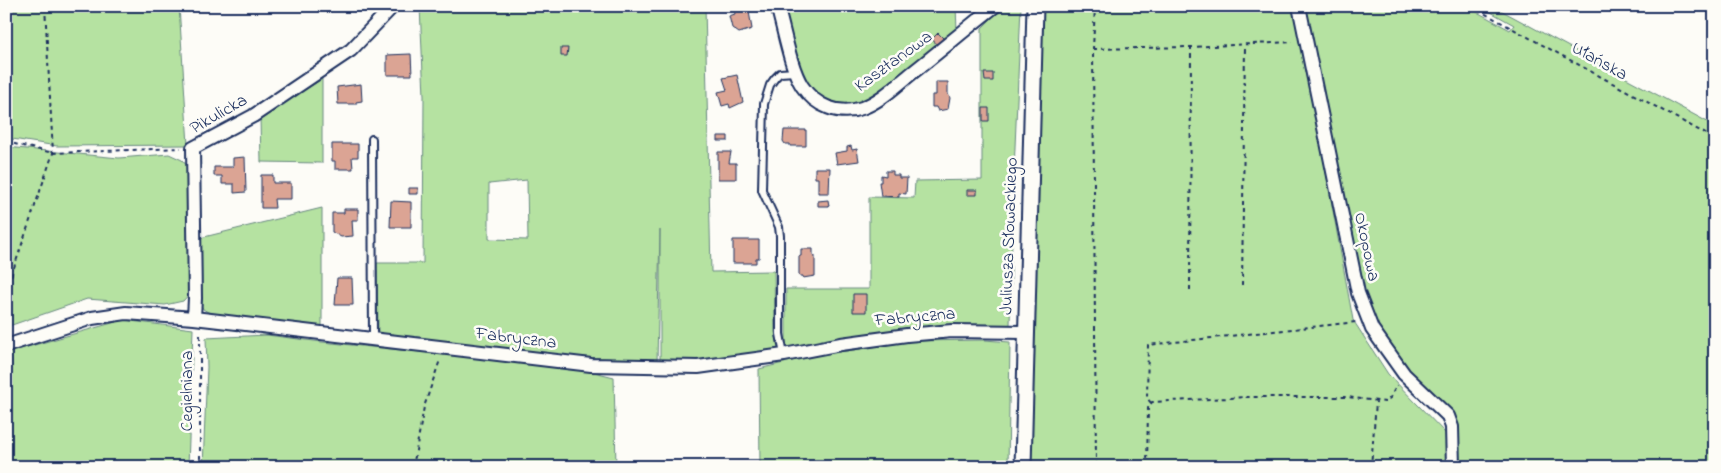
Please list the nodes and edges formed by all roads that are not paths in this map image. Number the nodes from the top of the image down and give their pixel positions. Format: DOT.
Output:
graph roads {
  1 [pos="393,6"];
  2 [pos="777,6"];
  3 [pos="995,6"];
  4 [pos="1035,6"];
  5 [pos="1299,6"];
  6 [pos="795,72"];
  7 [pos="372,139"];
  8 [pos="194,318"];
  9 [pos="1026,332"];
  10 [pos="373,339"];
  11 [pos="6,346"];
  12 [pos="784,355"];
  13 [pos="1023,467"];
  14 [pos="1453,467"];
  1 -- 8 [label="street, Pikulicka"];
  2 -- 6 [label="street, Kasztanowa"];
  3 -- 6 [label="street, Kasztanowa"];
  4 -- 9 [label="street, Juliusza Słowackiego"];
  5 -- 14 [label="street, Okopowa"];
  6 -- 12 [label="lane"];
  7 -- 10 [label="lane"];
  8 -- 10 [label="street, Fabryczna"];
  8 -- 11 [label="street, Fabryczna"];
  9 -- 12 [label="street, Fabryczna"];
  9 -- 13 [label="street, Juliusza Słowackiego"];
  10 -- 12 [label="street, Fabryczna"];
}
